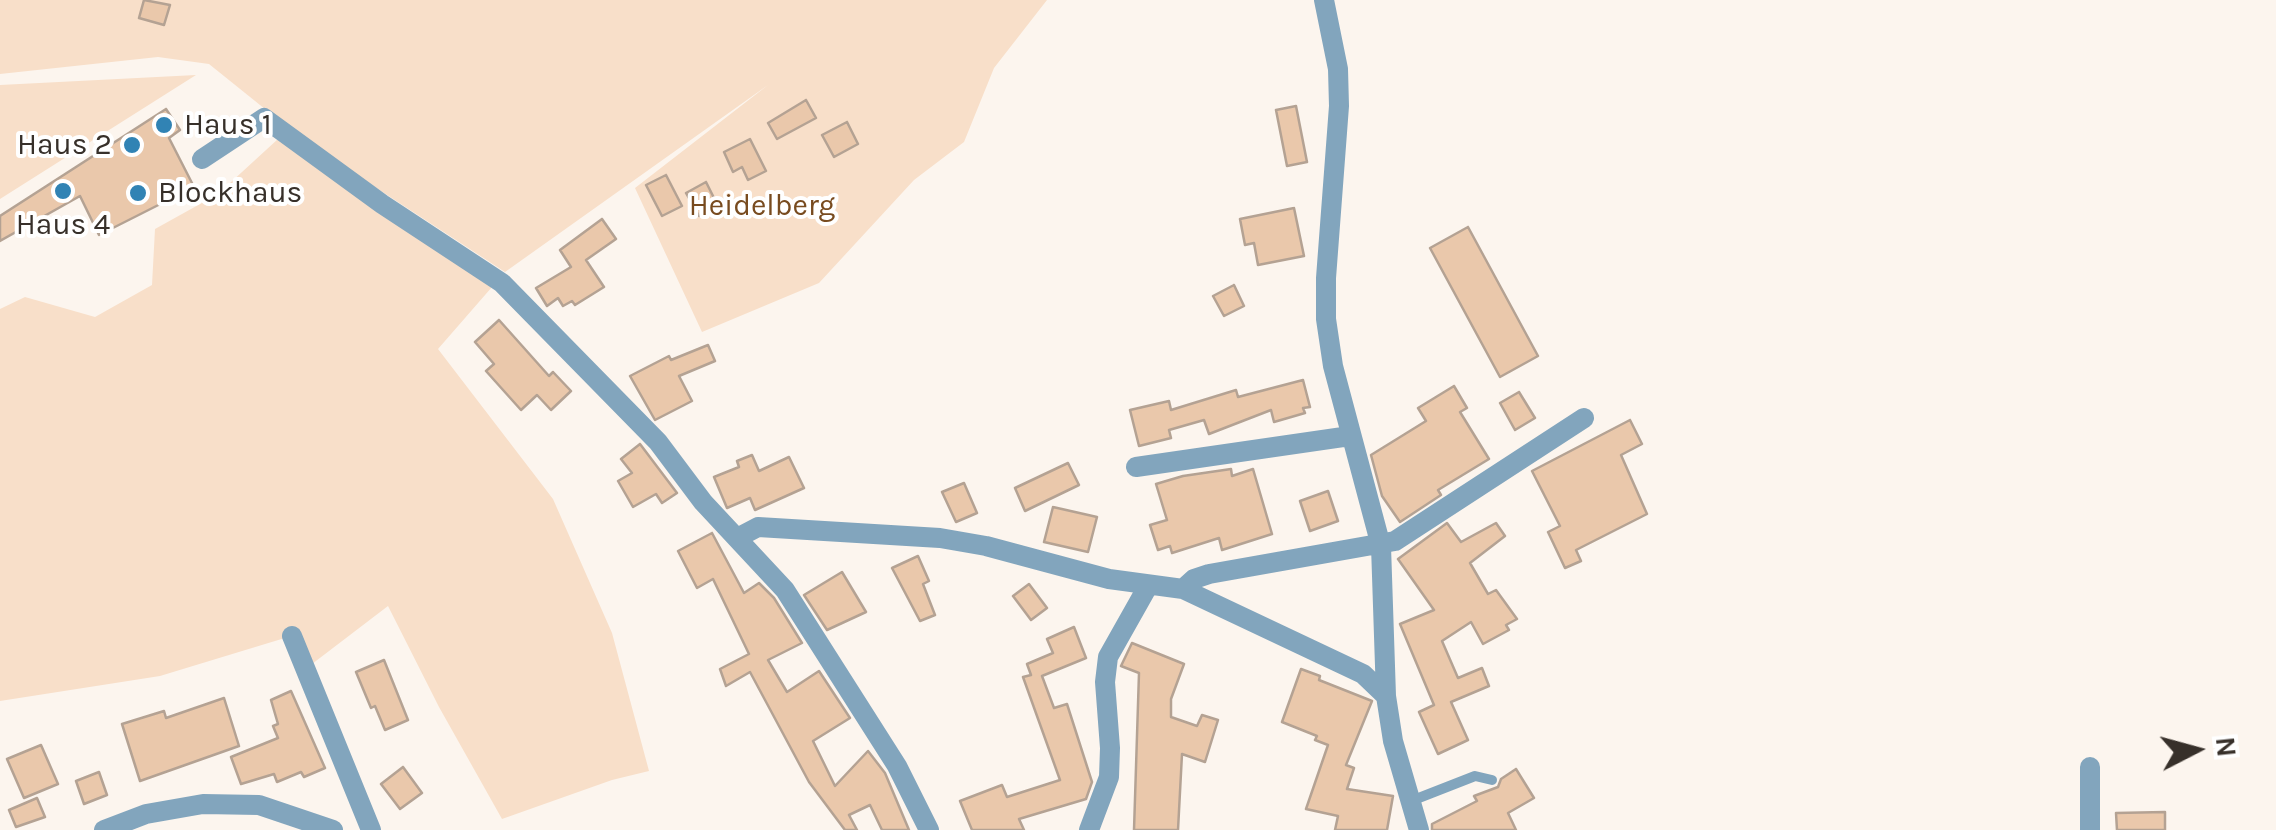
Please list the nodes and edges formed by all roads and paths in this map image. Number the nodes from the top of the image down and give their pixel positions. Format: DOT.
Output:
graph roads {
  1 [pos="1324,0"];
  2 [pos="202,159"];
  3 [pos="1584,418"];
  4 [pos="1350,436"];
  5 [pos="1136,468"];
  6 [pos="737,538"];
  7 [pos="1381,546"];
  8 [pos="1148,586"];
  9 [pos="1182,589"];
  10 [pos="292,636"];
  11 [pos="1386,696"];
  12 [pos="2090,767"];
  13 [pos="1492,780"];
  14 [pos="1410,802"];
  15 [pos="104,830"];
  16 [pos="333,830"];
  17 [pos="372,830"];
  18 [pos="930,830"];
  19 [pos="1089,830"];
  20 [pos="1418,830"];
  21 [pos="2090,830"];
  1 -- 4 [label="street"];
  2 -- 6 [label="street"];
  3 -- 7 [label="street"];
  4 -- 5 [label="street"];
  4 -- 7 [label="street"];
  6 -- 8 [label="street"];
  6 -- 18 [label="street"];
  7 -- 9 [label="street"];
  7 -- 11 [label="street"];
  8 -- 9 [label="street"];
  8 -- 19 [label="street"];
  9 -- 11 [label="street"];
  10 -- 17 [label="street"];
  11 -- 14 [label="street"];
  12 -- 21 [label="street"];
  13 -- 14 [label="lane"];
  14 -- 20 [label="street"];
  15 -- 16 [label="street"];
}
